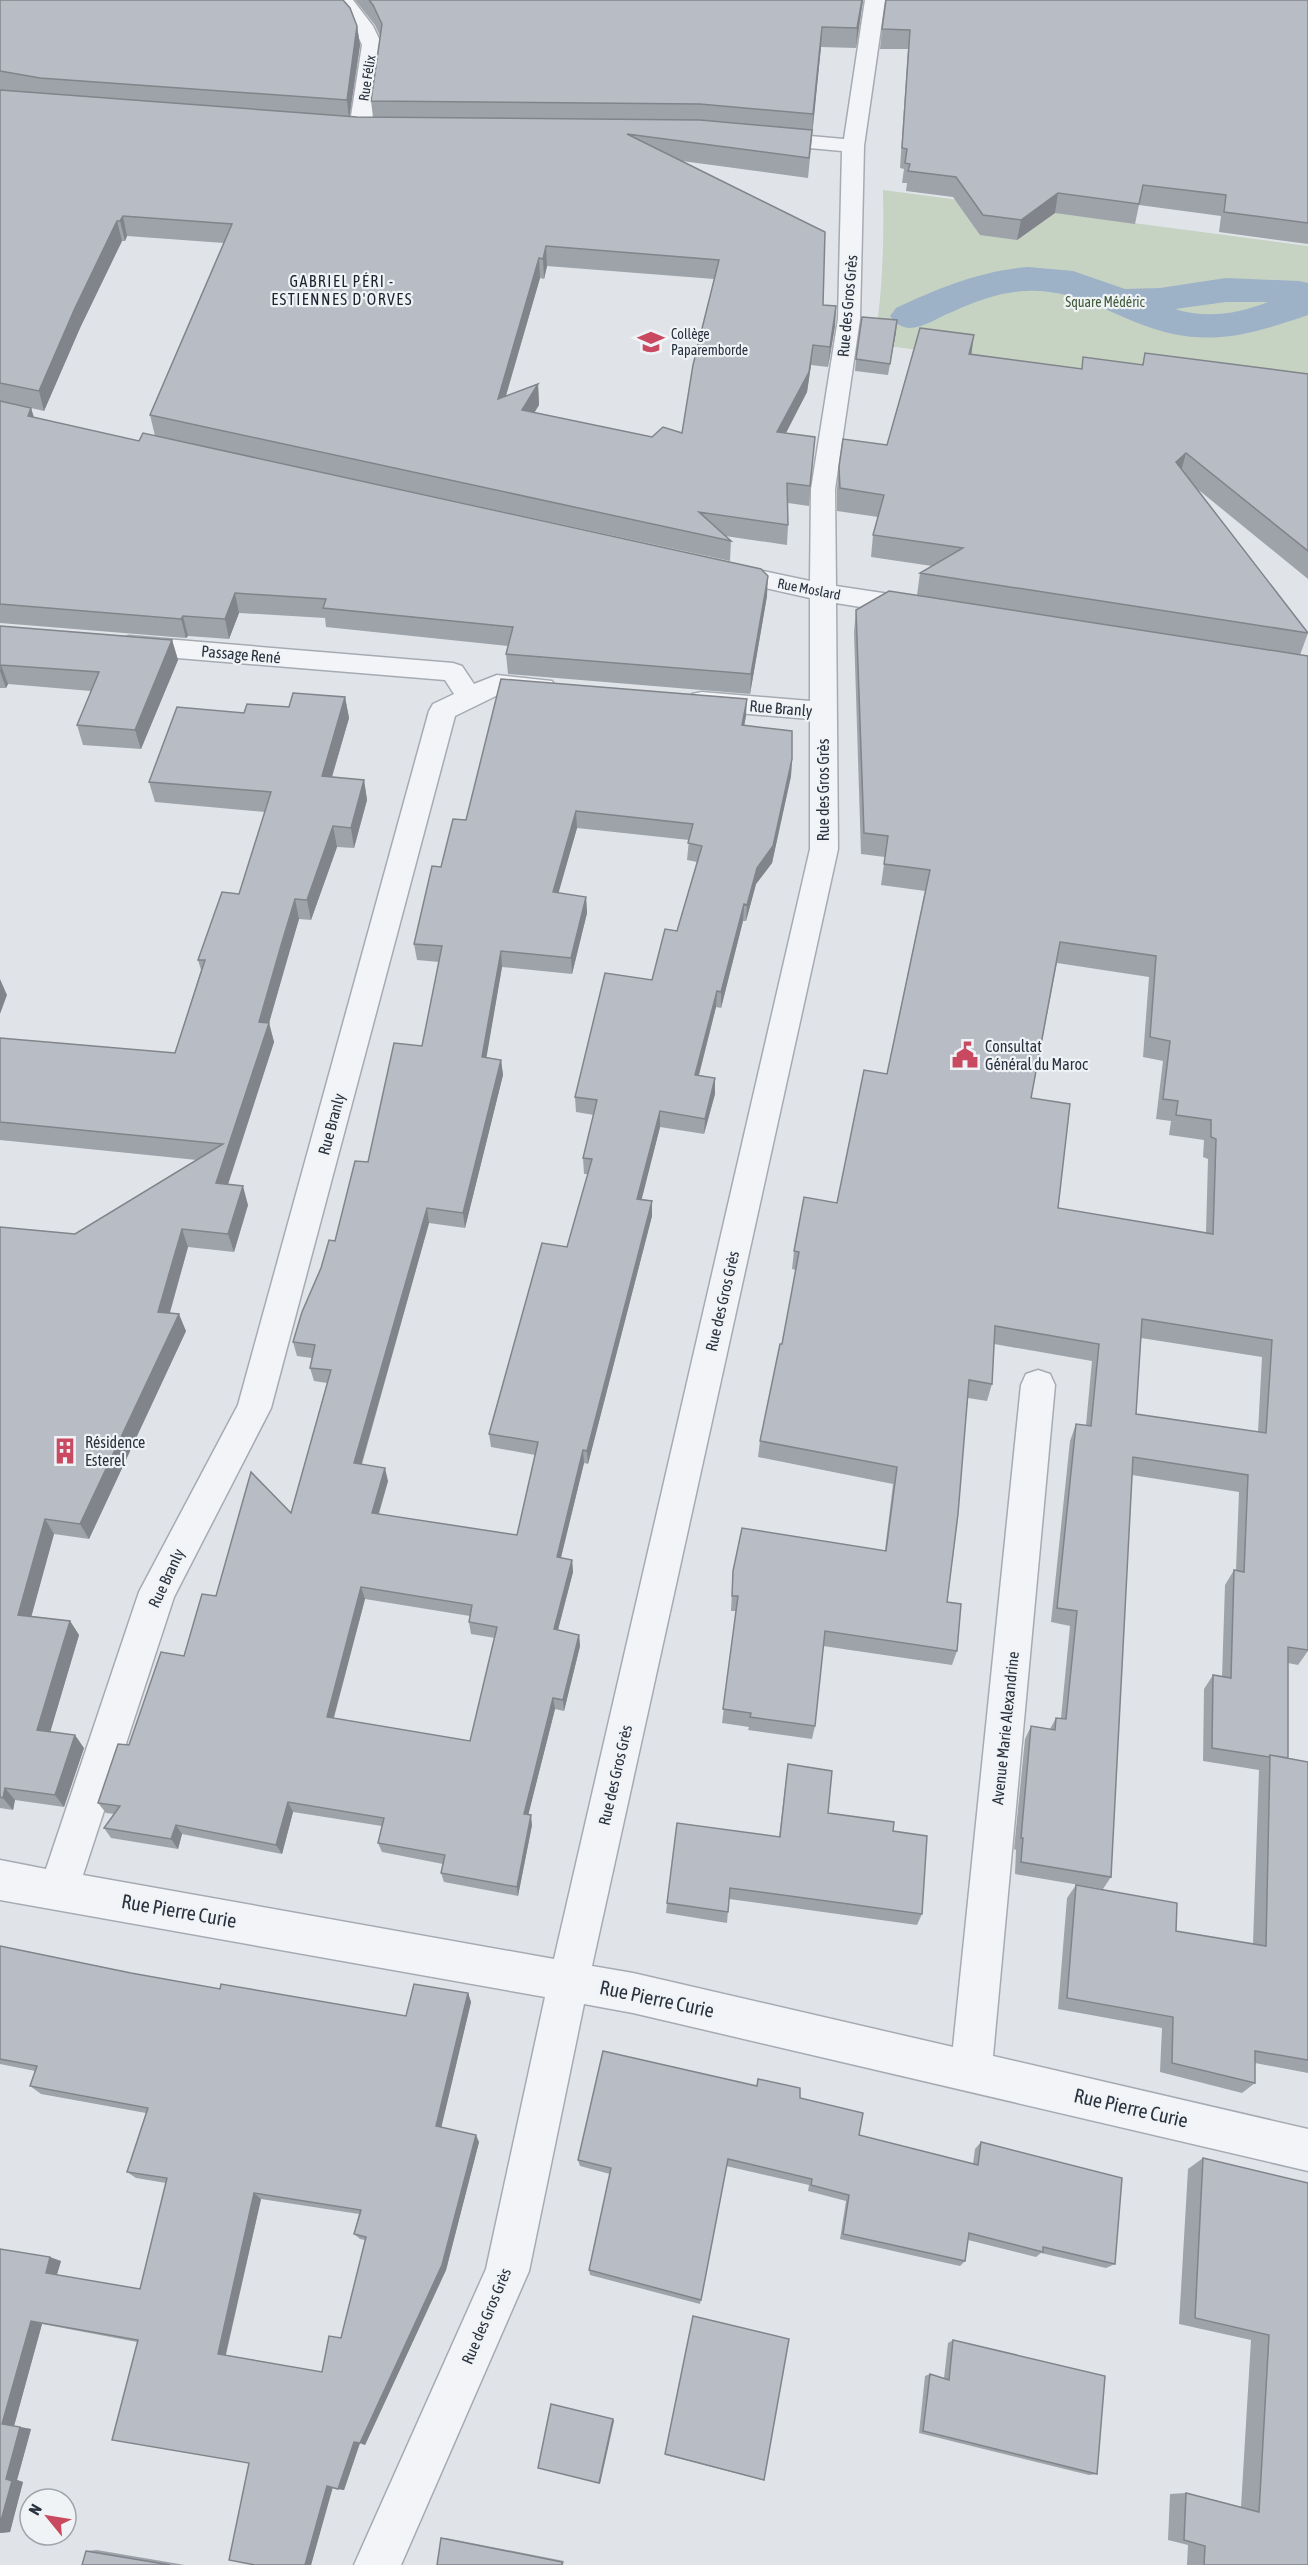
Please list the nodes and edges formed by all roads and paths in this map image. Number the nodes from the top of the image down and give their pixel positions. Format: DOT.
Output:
graph roads {
  1 [pos="343,0"];
  2 [pos="875,0"];
  3 [pos="336,127"];
  4 [pos="360,129"];
  5 [pos="383,129"];
  6 [pos="744,136"];
  7 [pos="853,146"];
  8 [pos="702,566"];
  9 [pos="823,592"];
  10 [pos="945,612"];
  11 [pos="107,643"];
  12 [pos="567,690"];
  13 [pos="469,697"];
  14 [pos="672,699"];
  15 [pos="823,711"];
  16 [pos="1038,1385"];
  17 [pos="0,1880"];
  18 [pos="59,1890"];
  19 [pos="570,1981"];
  20 [pos="972,2071"];
  21 [pos="1308,2150"];
  22 [pos="377,2565"];
  1 -- 4 [label="street, Rue Félix"];
  2 -- 7 [label="street, Rue des Gros Grès"];
  3 -- 4 [label="street"];
  4 -- 5 [label="street"];
  6 -- 7 [label="street"];
  7 -- 9 [label="street, Rue des Gros Grès"];
  8 -- 9 [label="street, Rue Moslard"];
  9 -- 10 [label="street, Rue Moslard"];
  9 -- 15 [label="street, Rue des Gros Grès"];
  11 -- 13 [label="street, Passage René"];
  12 -- 13 [label="street, Rue Branly"];
  13 -- 18 [label="street, Rue Branly"];
  14 -- 15 [label="street, Rue Branly"];
  15 -- 19 [label="street, Rue des Gros Grès"];
  16 -- 20 [label="street, Avenue Marie Alexandrine"];
  17 -- 18 [label="street, Rue Pierre Curie"];
  18 -- 19 [label="street, Rue Pierre Curie"];
  19 -- 20 [label="street, Rue Pierre Curie"];
  19 -- 22 [label="street, Rue des Gros Grès"];
  20 -- 21 [label="street, Rue Pierre Curie"];
}
